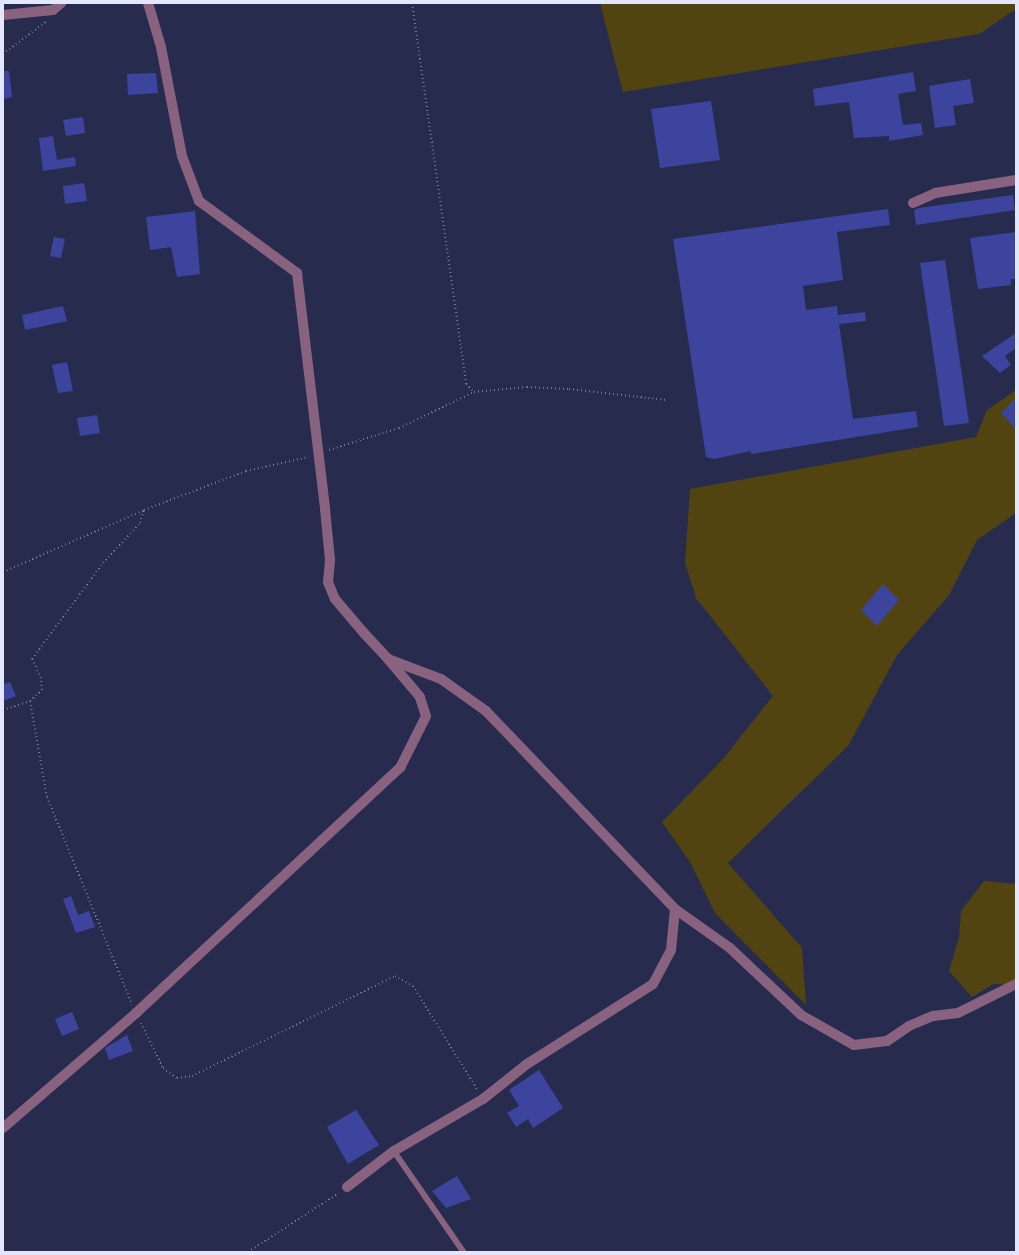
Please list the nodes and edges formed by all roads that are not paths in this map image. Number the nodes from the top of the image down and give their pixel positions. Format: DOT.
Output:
graph roads {
  1 [pos="148,3"];
  2 [pos="57,6"];
  3 [pos="3,16"];
  4 [pos="1016,180"];
  5 [pos="913,203"];
  6 [pos="388,659"];
  7 [pos="675,909"];
  8 [pos="1016,984"];
  9 [pos="3,1128"];
  10 [pos="394,1151"];
  11 [pos="347,1187"];
  12 [pos="464,1252"];
  1 -- 6 [label="street"];
  2 -- 3 [label="street"];
  4 -- 5 [label="street"];
  6 -- 7 [label="street"];
  6 -- 9 [label="street"];
  7 -- 8 [label="street"];
  7 -- 10 [label="street"];
  10 -- 11 [label="street"];
  10 -- 12 [label="lane"];
}
